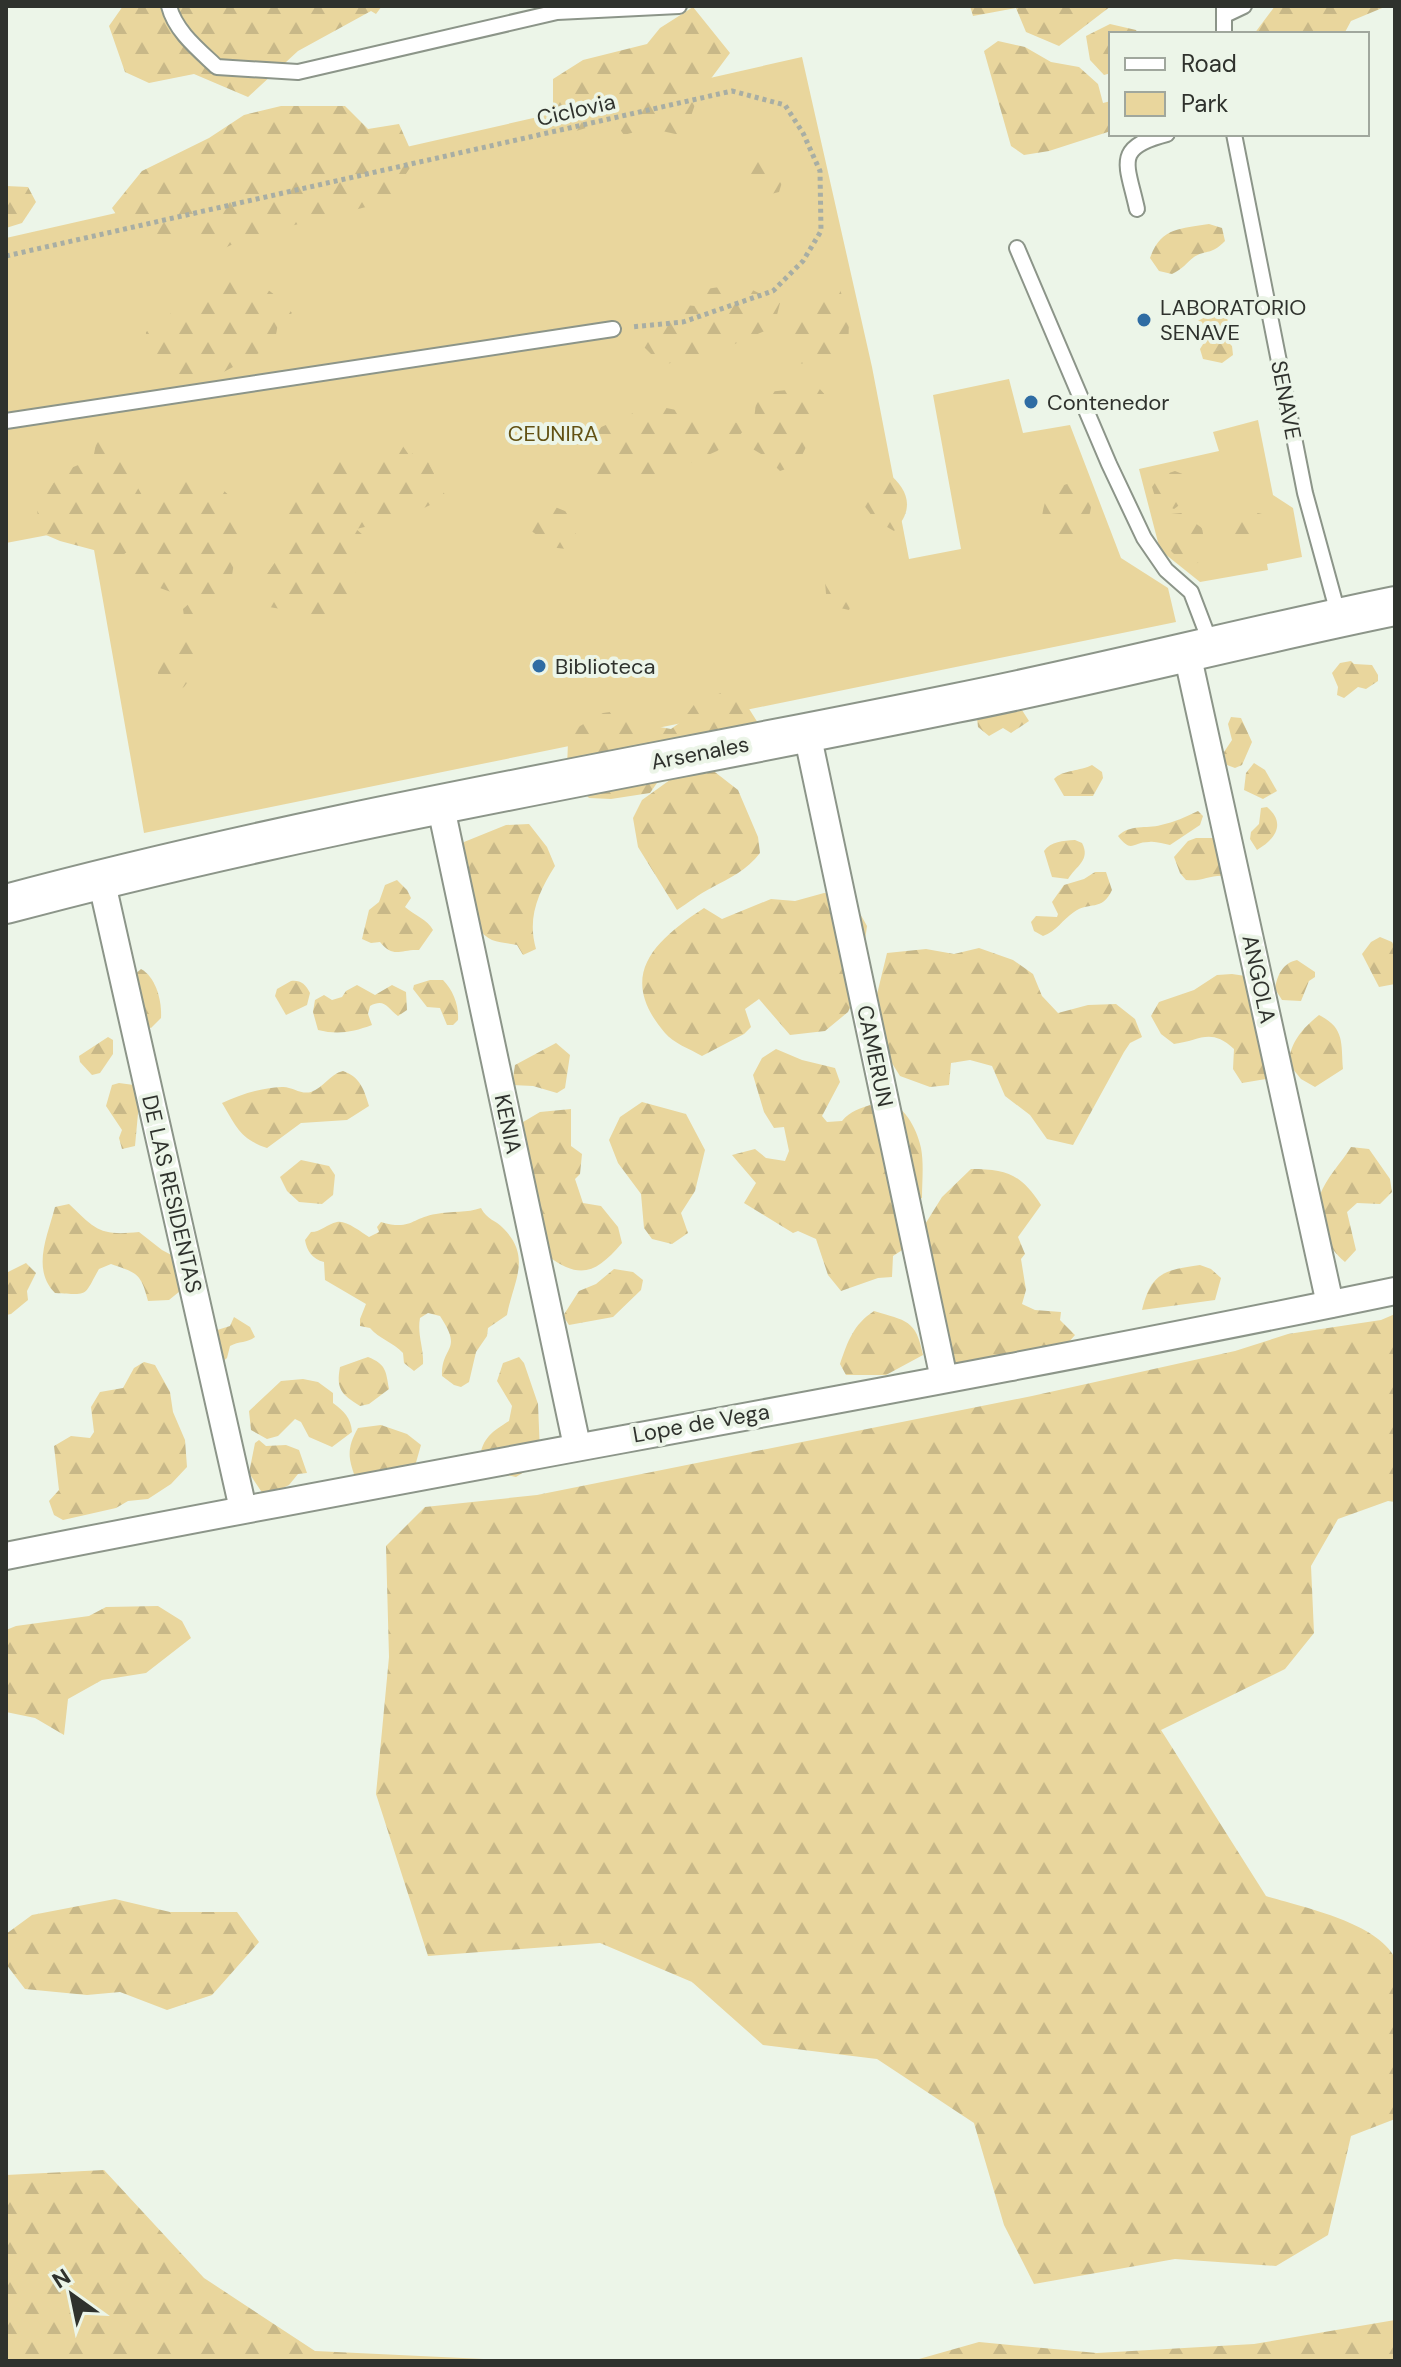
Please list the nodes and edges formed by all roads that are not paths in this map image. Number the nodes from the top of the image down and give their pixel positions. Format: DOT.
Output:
graph roads {
  1 [pos="169,6"];
  2 [pos="679,6"];
  3 [pos="1244,6"];
  4 [pos="1225,10"];
  5 [pos="1224,32"];
  6 [pos="1159,136"];
  7 [pos="1234,136"];
  8 [pos="1137,209"];
  9 [pos="1017,248"];
  10 [pos="613,329"];
  11 [pos="6,421"];
  12 [pos="1395,606"];
  13 [pos="1339,617"];
  14 [pos="1200,650"];
  15 [pos="807,733"];
  16 [pos="440,803"];
  17 [pos="101,879"];
  18 [pos="6,904"];
  19 [pos="1395,1291"];
  20 [pos="1330,1304"];
  21 [pos="944,1379"];
  22 [pos="577,1446"];
  23 [pos="243,1509"];
  24 [pos="6,1556"];
  1 -- 2 [label="lane"];
  3 -- 4 [label="lane"];
  4 -- 5 [label="lane"];
  6 -- 8 [label="lane"];
  7 -- 13 [label="lane, SENAVE"];
  9 -- 14 [label="lane"];
  10 -- 11 [label="lane"];
  12 -- 13 [label="main road, Arsenales"];
  13 -- 14 [label="main road, Arsenales"];
  14 -- 15 [label="main road, Arsenales"];
  14 -- 20 [label="street, ANGOLA"];
  15 -- 16 [label="main road, Arsenales"];
  15 -- 21 [label="street, CAMERUN"];
  16 -- 17 [label="main road, Arsenales"];
  16 -- 22 [label="street, KENIA"];
  17 -- 18 [label="main road, Arsenales"];
  17 -- 23 [label="street, DE LAS RESIDENTAS"];
  19 -- 20 [label="street, Lope de Vega"];
  20 -- 21 [label="street, Lope de Vega"];
  21 -- 22 [label="street, Lope de Vega"];
  22 -- 23 [label="street, Lope de Vega"];
  23 -- 24 [label="street, Lope de Vega"];
}
